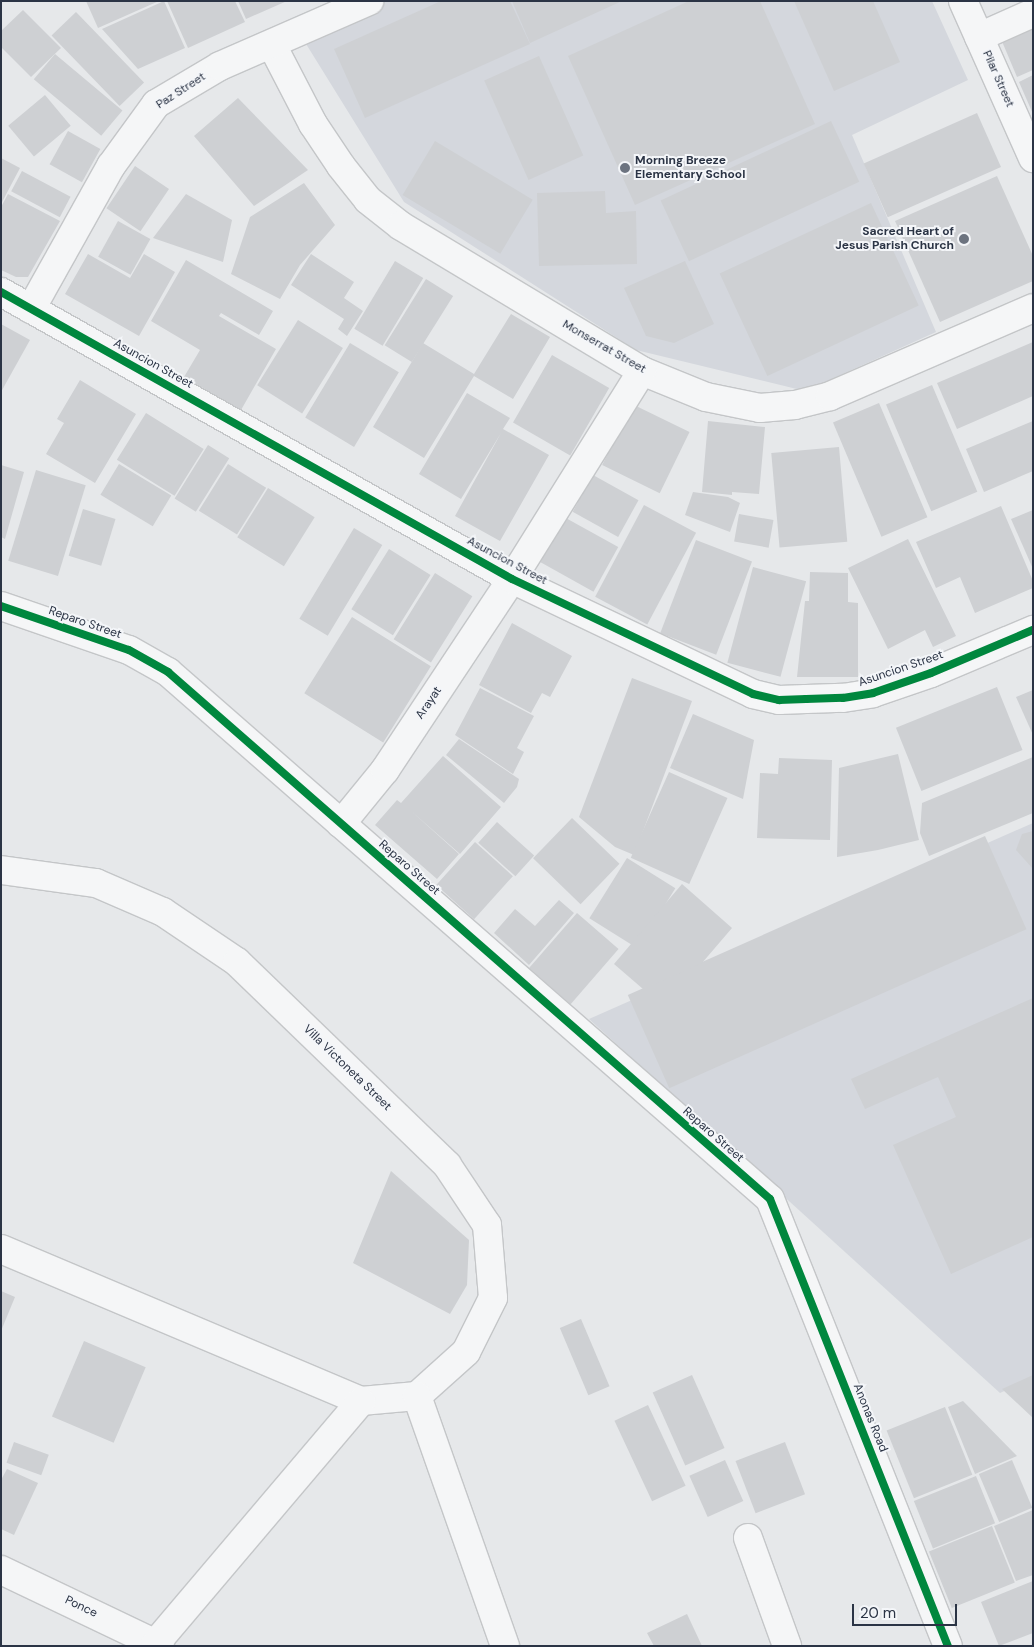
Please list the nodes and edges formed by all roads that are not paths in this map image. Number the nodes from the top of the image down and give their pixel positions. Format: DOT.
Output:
graph roads {
  1 [pos="369,1"];
  2 [pos="964,1"];
  3 [pos="1033,13"];
  4 [pos="979,37"];
  5 [pos="272,45"];
  6 [pos="1033,158"];
  7 [pos="1,292"];
  8 [pos="1033,308"];
  9 [pos="31,309"];
  10 [pos="642,371"];
  11 [pos="512,579"];
  12 [pos="1,606"];
  13 [pos="1033,630"];
  14 [pos="341,824"];
  15 [pos="1,870"];
  16 [pos="770,1199"];
  17 [pos="1,1249"];
  18 [pos="417,1396"];
  19 [pos="361,1400"];
  20 [pos="748,1538"];
  21 [pos="1,1570"];
  22 [pos="158,1644"];
  23 [pos="505,1646"];
  24 [pos="787,1646"];
  25 [pos="948,1646"];
  1 -- 5 [label="street, Paz Street"];
  2 -- 4 [label="street, Pilar Street"];
  3 -- 4 [label="street"];
  4 -- 6 [label="street, Pilar Street"];
  5 -- 9 [label="street, Paz Street"];
  5 -- 10 [label="street, Monserrat Street"];
  7 -- 9 [label="street, Asuncion Street"];
  8 -- 10 [label="street, Monserrat Street"];
  9 -- 11 [label="street, Asuncion Street"];
  10 -- 11 [label="street, Arayat"];
  11 -- 13 [label="street, Asuncion Street"];
  11 -- 14 [label="street, Arayat"];
  12 -- 14 [label="street, Reparo Street"];
  14 -- 16 [label="street, Reparo Street"];
  15 -- 18 [label="street, Villa Victoneta Street"];
  16 -- 25 [label="street, Anonas Road"];
  17 -- 19 [label="street"];
  18 -- 19 [label="street"];
  18 -- 23 [label="street"];
  19 -- 22 [label="street"];
  20 -- 24 [label="street"];
  21 -- 22 [label="street, Ponce"];
}
